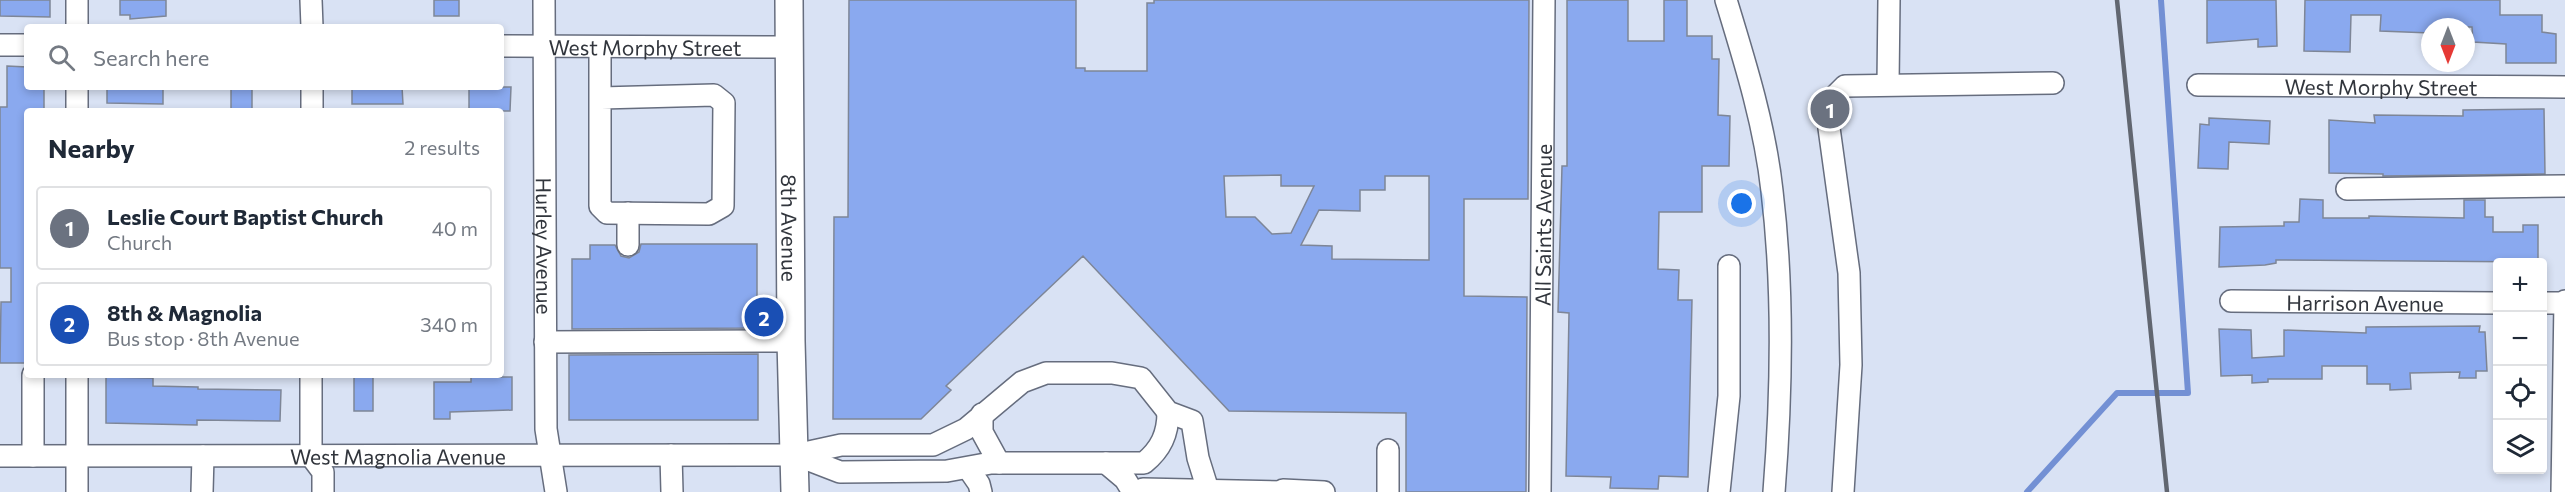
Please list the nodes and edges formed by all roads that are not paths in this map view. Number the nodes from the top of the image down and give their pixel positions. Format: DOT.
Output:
graph roads {
  1 [pos="77,0"];
  2 [pos="311,0"];
  3 [pos="544,0"];
  4 [pos="789,0"];
  5 [pos="1544,0"];
  6 [pos="1726,0"];
  7 [pos="1889,0"];
  8 [pos="77,24"];
  9 [pos="312,24"];
  10 [pos="0,45"];
  11 [pos="24,45"];
  12 [pos="504,46"];
  13 [pos="544,46"];
  14 [pos="600,47"];
  15 [pos="790,47"];
  16 [pos="2053,83"];
  17 [pos="1888,84"];
  18 [pos="2198,85"];
  19 [pos="2565,87"];
  20 [pos="77,90"];
  21 [pos="312,90"];
  22 [pos="601,98"];
  23 [pos="77,108"];
  24 [pos="312,108"];
  25 [pos="2565,186"];
  26 [pos="2347,189"];
  27 [pos="628,213"];
  28 [pos="628,244"];
  29 [pos="1729,266"];
  30 [pos="2231,301"];
  31 [pos="2565,302"];
  32 [pos="2493,303"];
  33 [pos="2547,303"];
  34 [pos="791,341"];
  35 [pos="545,342"];
  36 [pos="33,378"];
  37 [pos="76,378"];
  38 [pos="311,378"];
  39 [pos="1168,412"];
  40 [pos="982,414"];
  41 [pos="1165,437"];
  42 [pos="2564,445"];
  43 [pos="1388,450"];
  44 [pos="551,455"];
  45 [pos="671,455"];
  46 [pos="795,455"];
  47 [pos="0,456"];
  48 [pos="33,456"];
  49 [pos="76,456"];
  50 [pos="203,456"];
  51 [pos="311,456"];
  52 [pos="999,463"];
  53 [pos="1106,463"];
  54 [pos="968,468"];
  55 [pos="1844,485"];
  56 [pos="1208,490"];
  57 [pos="1139,491"];
  58 [pos="1283,491"];
  59 [pos="76,492"];
  60 [pos="202,492"];
  61 [pos="322,492"];
  62 [pos="556,492"];
  63 [pos="672,492"];
  64 [pos="795,492"];
  65 [pos="981,492"];
  66 [pos="1324,492"];
  67 [pos="1388,492"];
  68 [pos="1540,492"];
  69 [pos="1719,492"];
  70 [pos="1774,492"];
  71 [pos="2562,492"];
  1 -- 8 [label="street"];
  2 -- 9 [label="street"];
  3 -- 13 [label="street, Hurley Avenue"];
  4 -- 15 [label="main road, 8th Avenue"];
  5 -- 68 [label="street, All Saints Avenue"];
  6 -- 70 [label="street"];
  7 -- 17 [label="street"];
  10 -- 11 [label="street"];
  12 -- 13 [label="street, West Morphy Street"];
  13 -- 14 [label="street, West Morphy Street"];
  13 -- 35 [label="street, Hurley Avenue"];
  14 -- 15 [label="street, West Morphy Street"];
  14 -- 22 [label="street"];
  15 -- 34 [label="main road, 8th Avenue"];
  16 -- 17 [label="street"];
  17 -- 55 [label="street"];
  18 -- 19 [label="street, West Morphy Street"];
  20 -- 23 [label="street"];
  21 -- 24 [label="street"];
  22 -- 27 [label="street"];
  22 -- 27 [label="street"];
  25 -- 26 [label="street"];
  27 -- 28 [label="street"];
  29 -- 69 [label="street"];
  30 -- 32 [label="street, Harrison Avenue"];
  31 -- 33 [label="street"];
  31 -- 42 [label="street"];
  34 -- 35 [label="street"];
  34 -- 46 [label="main road, 8th Avenue"];
  35 -- 44 [label="street, Hurley Avenue"];
  36 -- 48 [label="street"];
  37 -- 49 [label="street"];
  38 -- 51 [label="street"];
  39 -- 40 [label="street"];
  39 -- 41 [label="street"];
  39 -- 56 [label="street"];
  40 -- 46 [label="street"];
  40 -- 52 [label="street"];
  41 -- 53 [label="street"];
  41 -- 57 [label="street"];
  42 -- 71 [label="street"];
  43 -- 67 [label="street"];
  44 -- 45 [label="street, West Magnolia Avenue"];
  44 -- 51 [label="street, West Magnolia Avenue"];
  44 -- 62 [label="street, Hurley Avenue"];
  45 -- 46 [label="street, West Magnolia Avenue"];
  45 -- 63 [label="street"];
  46 -- 54 [label="street"];
  46 -- 64 [label="main road, 8th Avenue"];
  47 -- 48 [label="street, West Magnolia Avenue"];
  48 -- 49 [label="street, West Magnolia Avenue"];
  49 -- 50 [label="street, West Magnolia Avenue"];
  49 -- 59 [label="street"];
  50 -- 51 [label="street, West Magnolia Avenue"];
  50 -- 60 [label="street"];
  51 -- 61 [label="street"];
  52 -- 53 [label="street"];
  52 -- 54 [label="street"];
  53 -- 57 [label="street"];
  54 -- 65 [label="street"];
  56 -- 57 [label="street"];
  56 -- 58 [label="street"];
  58 -- 66 [label="street"];
}
